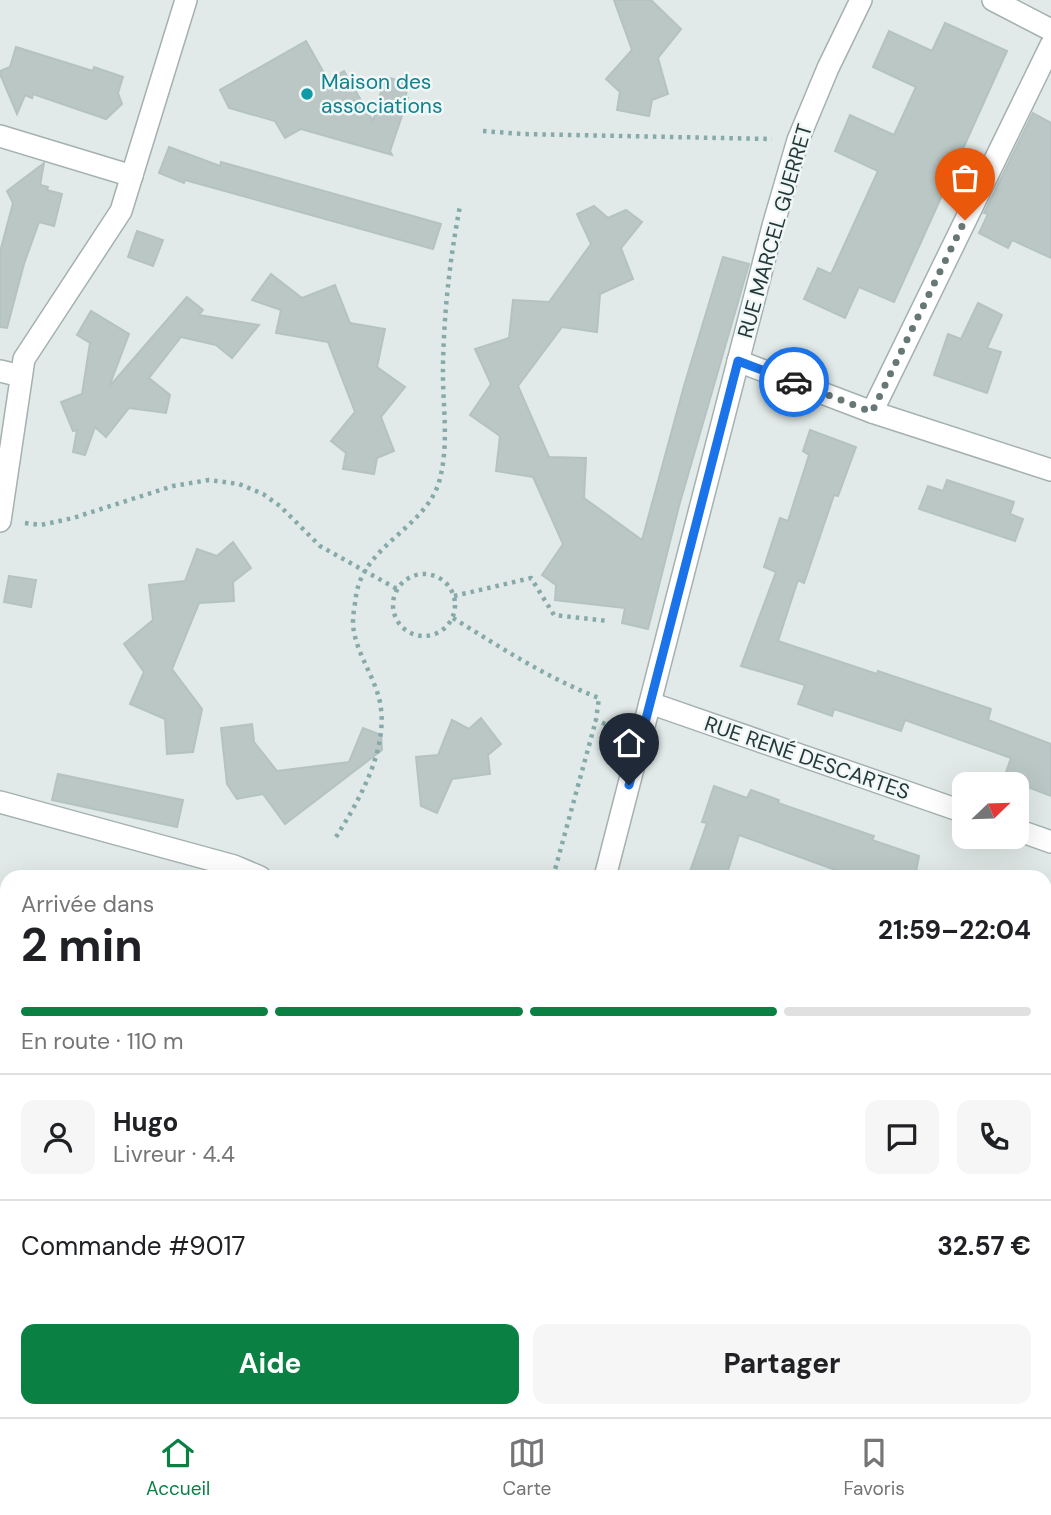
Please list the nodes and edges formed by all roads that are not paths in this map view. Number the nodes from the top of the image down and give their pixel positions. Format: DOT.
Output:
graph roads {
  1 [pos="186,0"];
  2 [pos="861,0"];
  3 [pos="993,0"];
  4 [pos="1051,30"];
  5 [pos="1051,45"];
  6 [pos="0,136"];
  7 [pos="132,176"];
  8 [pos="738,361"];
  9 [pos="0,372"];
  10 [pos="21,376"];
  11 [pos="872,412"];
  12 [pos="1051,470"];
  13 [pos="0,521"];
  14 [pos="650,704"];
  15 [pos="0,802"];
  16 [pos="952,808"];
  17 [pos="1029,834"];
  18 [pos="1051,842"];
  19 [pos="243,870"];
  20 [pos="607,870"];
  1 -- 7 [label="street"];
  2 -- 8 [label="street, RUE MARCEL GUERRET"];
  3 -- 4 [label="street"];
  5 -- 11 [label="street"];
  6 -- 7 [label="street"];
  7 -- 10 [label="street"];
  8 -- 11 [label="street"];
  8 -- 14 [label="street, RUE MARCEL GUERRET"];
  9 -- 10 [label="street"];
  10 -- 13 [label="street"];
  11 -- 12 [label="street"];
  14 -- 16 [label="street, RUE RENÉ DESCARTES"];
  14 -- 20 [label="street, RUE MARCEL GUERRET"];
  15 -- 19 [label="street"];
  17 -- 18 [label="street"];
}
